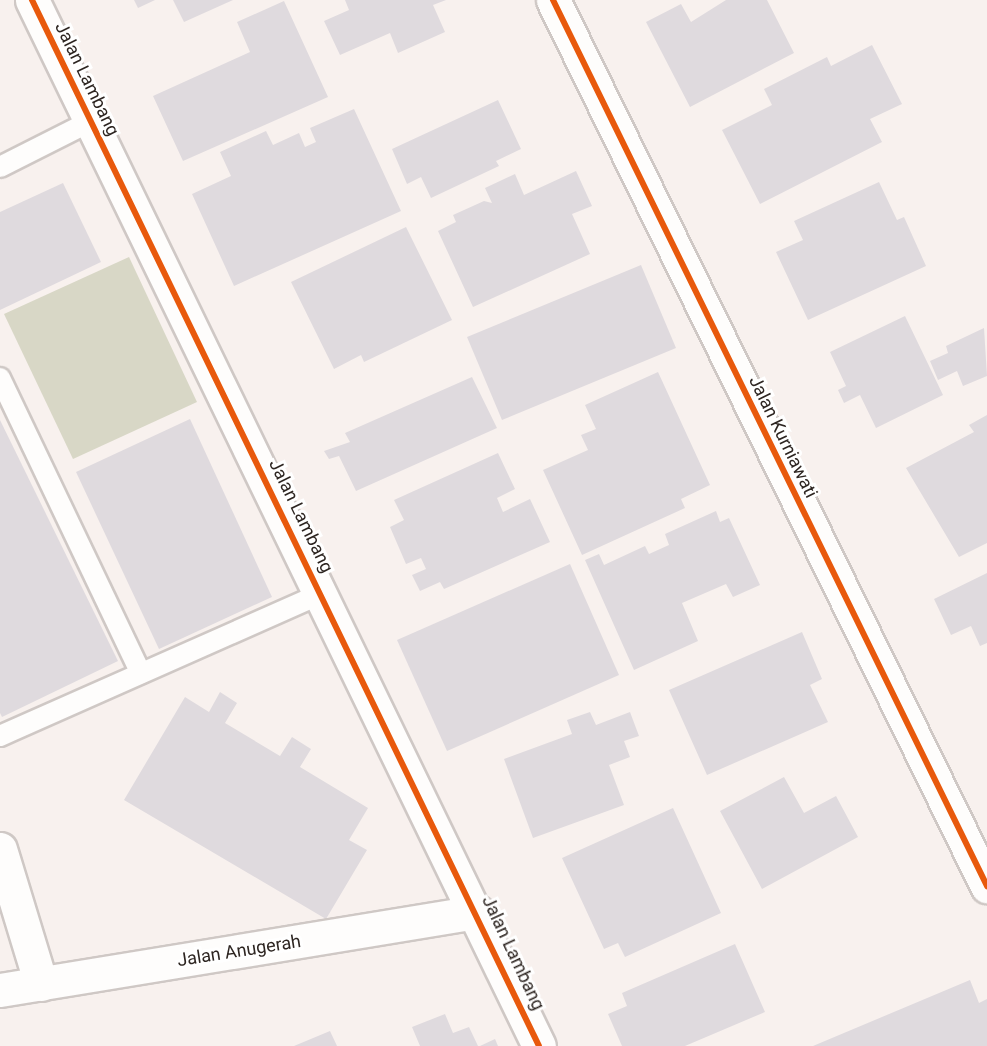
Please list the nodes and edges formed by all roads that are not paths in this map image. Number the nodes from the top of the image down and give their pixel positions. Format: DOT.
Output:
graph roads {
  1 [pos="32,0"];
  2 [pos="553,0"];
  3 [pos="91,121"];
  4 [pos="0,167"];
  5 [pos="0,378"];
  6 [pos="322,593"];
  7 [pos="141,673"];
  8 [pos="0,736"];
  9 [pos="0,849"];
  10 [pos="987,886"];
  11 [pos="478,912"];
  12 [pos="41,984"];
  13 [pos="0,990"];
  14 [pos="539,1046"];
  1 -- 3 [label="street, Jalan Lambang"];
  2 -- 10 [label="street, Jalan Kurniawati"];
  3 -- 4 [label="lane"];
  3 -- 6 [label="street, Jalan Lambang"];
  5 -- 7 [label="lane"];
  6 -- 7 [label="lane"];
  6 -- 11 [label="street, Jalan Lambang"];
  7 -- 8 [label="lane"];
  9 -- 12 [label="street"];
  11 -- 12 [label="street, Jalan Anugerah"];
  11 -- 14 [label="street, Jalan Lambang"];
  12 -- 13 [label="street, Jalan Anugerah"];
}
